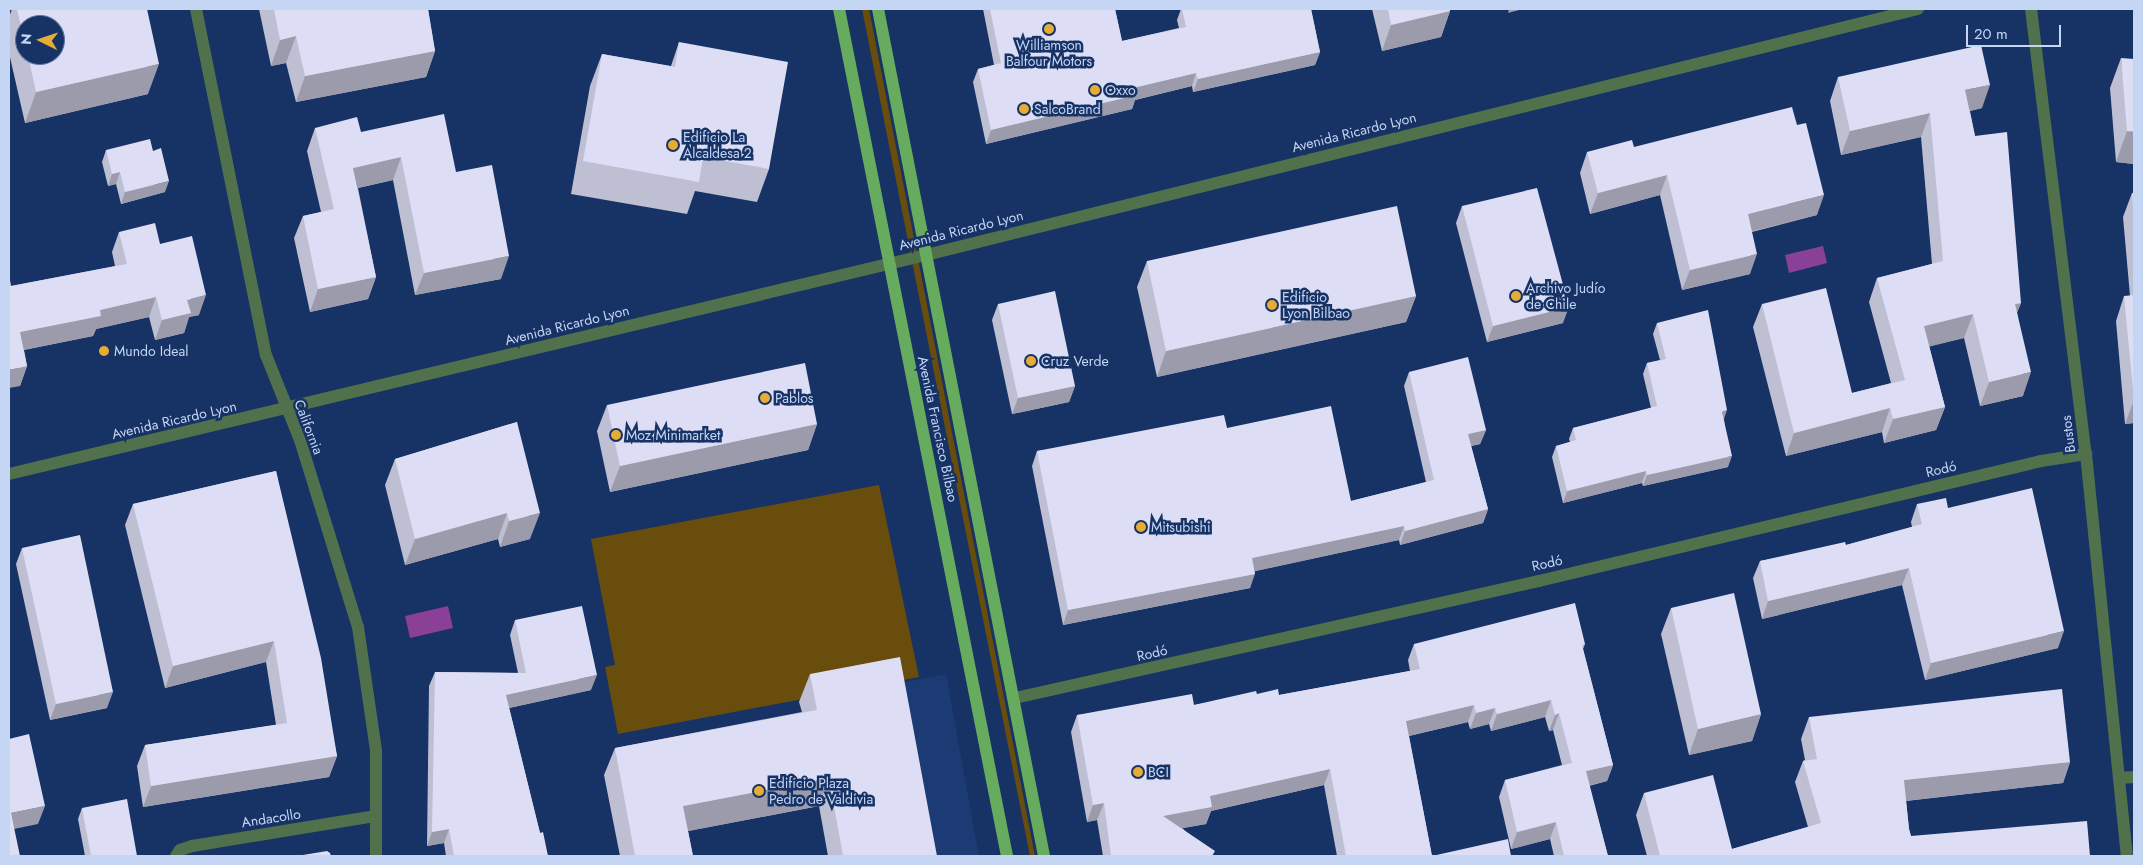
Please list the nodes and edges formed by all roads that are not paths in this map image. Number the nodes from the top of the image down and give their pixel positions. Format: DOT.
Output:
graph roads {
  1 [pos="196,9"];
  2 [pos="839,9"];
  3 [pos="878,9"];
  4 [pos="1918,9"];
  5 [pos="2031,9"];
  6 [pos="926,254"];
  7 [pos="889,262"];
  8 [pos="286,408"];
  9 [pos="2086,454"];
  10 [pos="9,474"];
  11 [pos="1015,698"];
  12 [pos="2134,777"];
  13 [pos="2120,778"];
  14 [pos="375,816"];
  15 [pos="176,856"];
  16 [pos="376,856"];
  17 [pos="1007,856"];
  18 [pos="1044,856"];
  19 [pos="2127,856"];
  1 -- 8 [label="street, California"];
  2 -- 7 [label="main road, Avenida Francisco Bilbao"];
  3 -- 6 [label="main road, Avenida Francisco Bilbao"];
  4 -- 6 [label="street, Avenida Ricardo Lyon"];
  5 -- 9 [label="street, Bustos"];
  6 -- 7 [label="street, Avenida Ricardo Lyon"];
  6 -- 11 [label="main road, Avenida Francisco Bilbao"];
  7 -- 8 [label="street, Avenida Ricardo Lyon"];
  7 -- 17 [label="main road, Avenida Francisco Bilbao"];
  8 -- 10 [label="street, Avenida Ricardo Lyon"];
  8 -- 14 [label="street, California"];
  9 -- 11 [label="street, Rodó"];
  9 -- 13 [label="street, Bustos"];
  11 -- 18 [label="main road, Avenida Francisco Bilbao"];
  12 -- 13 [label="street"];
  13 -- 19 [label="street, Bustos"];
  14 -- 15 [label="street, Andacollo"];
  14 -- 16 [label="street, California"];
}
